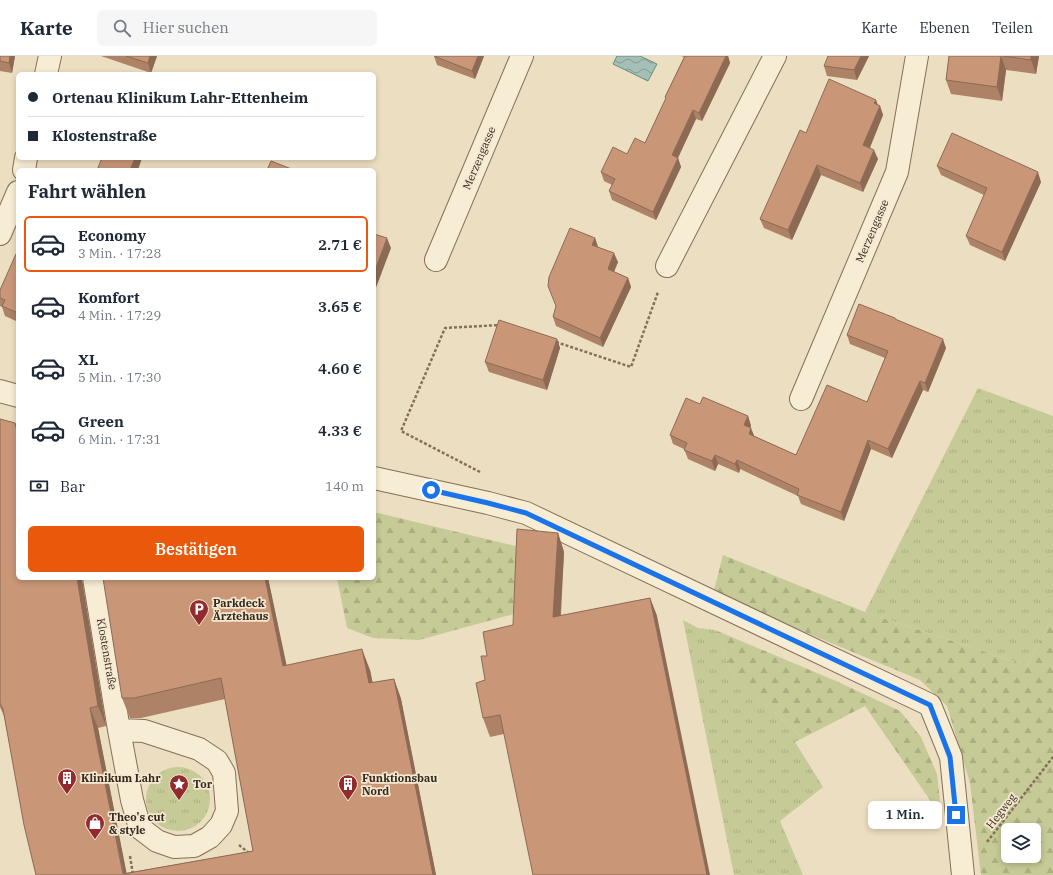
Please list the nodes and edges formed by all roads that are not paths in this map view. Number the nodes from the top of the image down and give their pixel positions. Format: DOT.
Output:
graph roads {
  1 [pos="50,56"];
  2 [pos="522,56"];
  3 [pos="775,56"];
  4 [pos="917,56"];
  5 [pos="46,72"];
  6 [pos="16,197"];
  7 [pos="0,234"];
  8 [pos="436,260"];
  9 [pos="667,266"];
  10 [pos="0,391"];
  11 [pos="16,395"];
  12 [pos="801,399"];
  13 [pos="376,478"];
  14 [pos="94,580"];
  15 [pos="119,730"];
  16 [pos="962,875"];
  1 -- 5 [label="street"];
  2 -- 8 [label="street, Merzengasse"];
  3 -- 9 [label="street"];
  4 -- 12 [label="street, Merzengasse"];
  6 -- 7 [label="street"];
  10 -- 11 [label="street"];
  13 -- 16 [label="street"];
  14 -- 15 [label="street, Klostenstraße"];
  15 -- 15 [label="street, Klostenstraße"];
}
